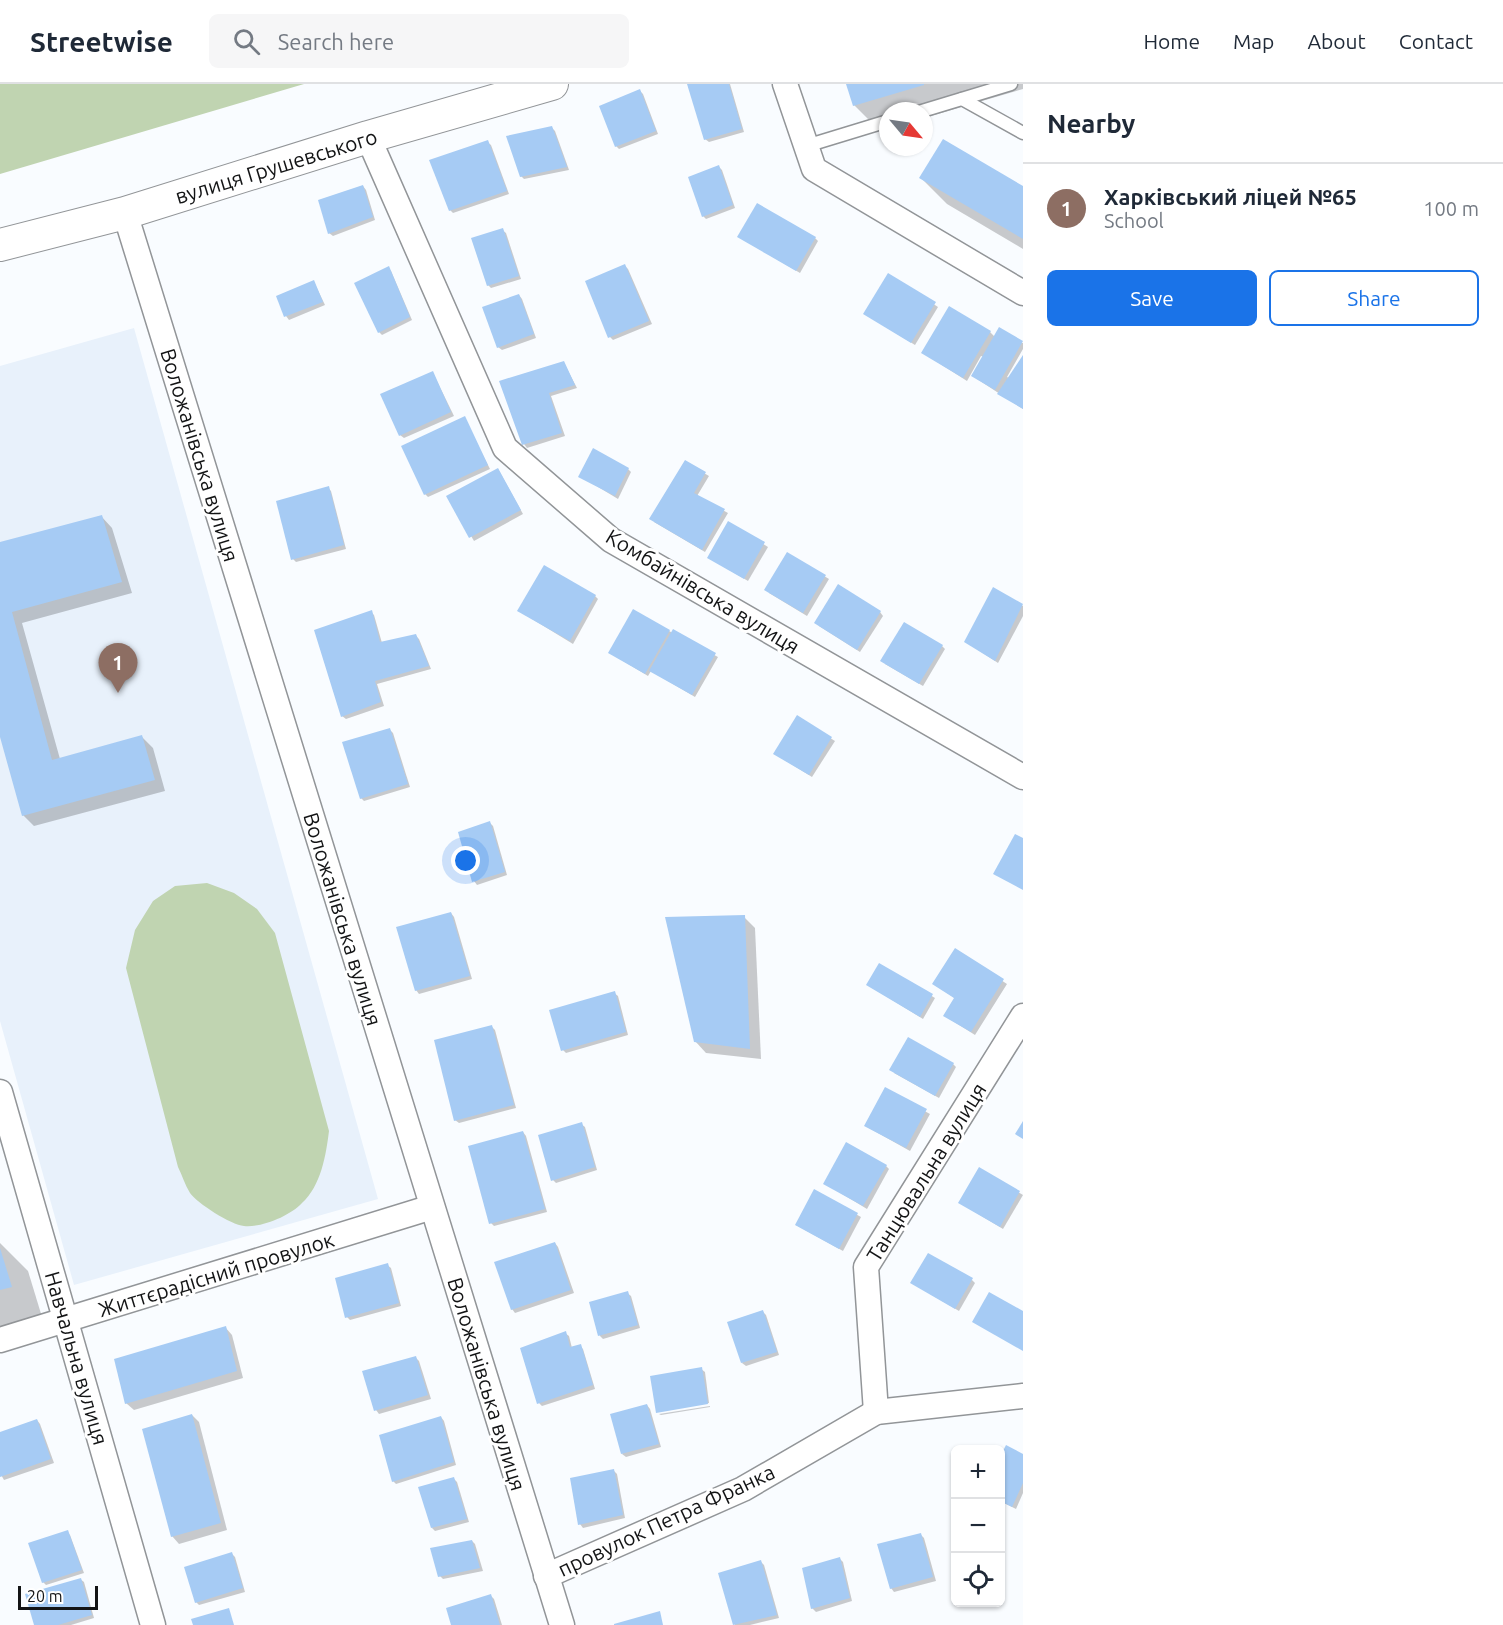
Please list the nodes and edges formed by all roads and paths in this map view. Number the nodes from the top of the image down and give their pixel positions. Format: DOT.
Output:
graph roads {
  1 [pos="552,84"];
  2 [pos="785,84"];
  3 [pos="1011,84"];
  4 [pos="962,99"];
  5 [pos="933,108"];
  6 [pos="879,124"];
  7 [pos="1023,133"];
  8 [pos="368,137"];
  9 [pos="806,146"];
  10 [pos="125,213"];
  11 [pos="0,245"];
  12 [pos="1023,293"];
  13 [pos="1023,777"];
  14 [pos="1023,1016"];
  15 [pos="0,1092"];
  16 [pos="432,1207"];
  17 [pos="66,1320"];
  18 [pos="0,1340"];
  19 [pos="1023,1396"];
  20 [pos="876,1412"];
  21 [pos="546,1576"];
  22 [pos="153,1625"];
  23 [pos="562,1625"];
  1 -- 8 [label="street, вулиця Грушевського"];
  2 -- 9 [label="street"];
  3 -- 4 [label="lane"];
  4 -- 5 [label="lane"];
  4 -- 7 [label="lane"];
  6 -- 9 [label="lane"];
  8 -- 10 [label="street, вулиця Грушевського"];
  8 -- 13 [label="street, Комбайнівська вулиця"];
  9 -- 12 [label="street"];
  10 -- 11 [label="street, вулиця Грушевського"];
  10 -- 16 [label="street, Воложанівська вулиця"];
  14 -- 20 [label="street, Танцювальна вулиця"];
  15 -- 17 [label="street, Навчальна вулиця"];
  16 -- 17 [label="street, Життєрадісний провулок"];
  16 -- 21 [label="street, Воложанівська вулиця"];
  17 -- 18 [label="street, Життєрадісний провулок"];
  17 -- 22 [label="street, Навчальна вулиця"];
  19 -- 20 [label="street, провулок Петра Франка"];
  20 -- 21 [label="street, провулок Петра Франка"];
  21 -- 23 [label="street, Воложанівська вулиця"];
}
